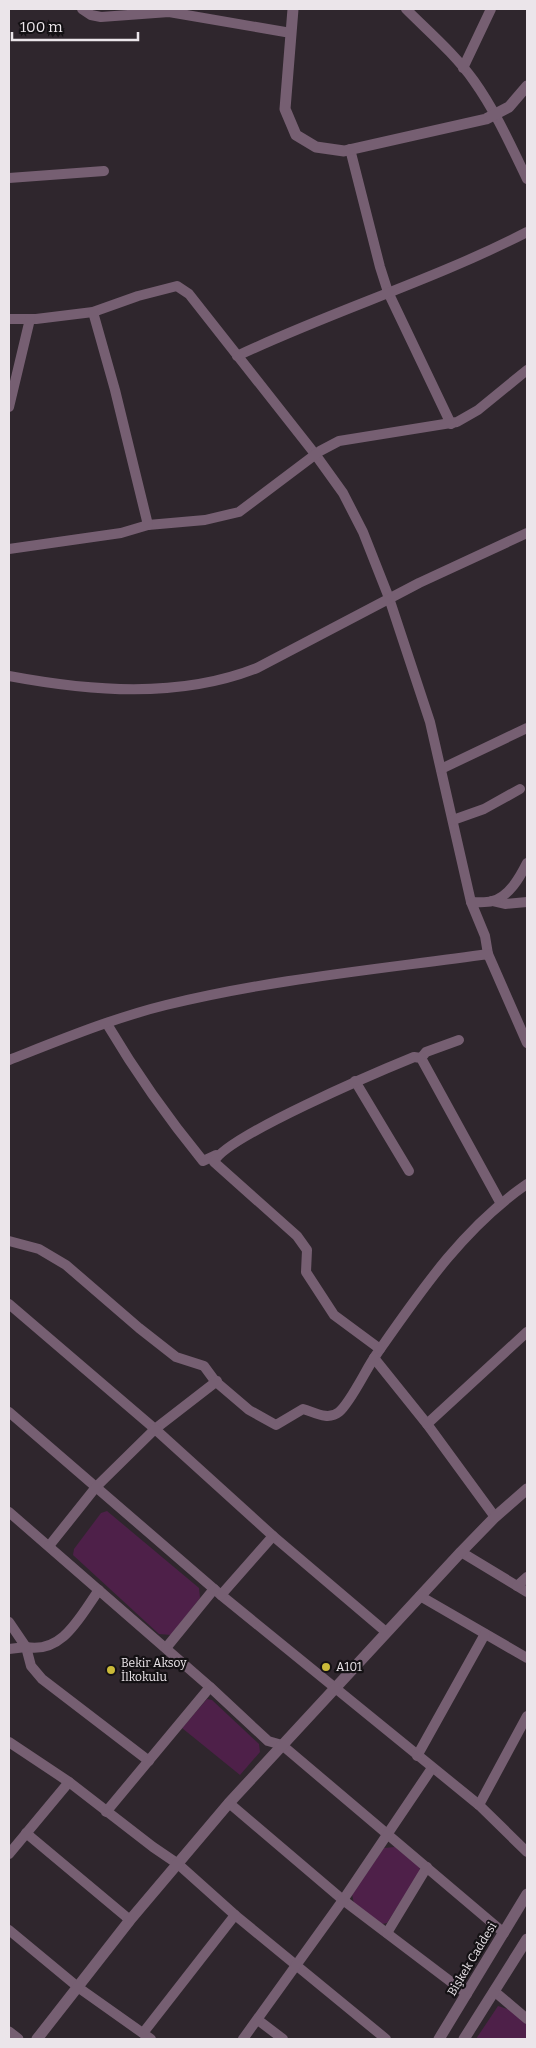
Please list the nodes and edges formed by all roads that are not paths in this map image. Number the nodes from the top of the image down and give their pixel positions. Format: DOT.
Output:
graph roads {
  1 [pos="82,9"];
  2 [pos="293,9"];
  3 [pos="406,9"];
  4 [pos="491,9"];
  5 [pos="291,33"];
  6 [pos="463,68"];
  7 [pos="527,86"];
  8 [pos="496,115"];
  9 [pos="350,149"];
  10 [pos="104,171"];
  11 [pos="9,178"];
  12 [pos="527,179"];
  13 [pos="527,232"];
  14 [pos="388,292"];
  15 [pos="93,312"];
  16 [pos="9,319"];
  17 [pos="30,319"];
  18 [pos="237,356"];
  19 [pos="527,370"];
  20 [pos="10,400"];
  21 [pos="451,424"];
  22 [pos="315,454"];
  23 [pos="148,525"];
  24 [pos="527,533"];
  25 [pos="9,548"];
  26 [pos="389,598"];
  27 [pos="9,676"];
  28 [pos="527,728"];
  29 [pos="441,769"];
  30 [pos="520,789"];
  31 [pos="453,820"];
  32 [pos="527,862"];
  33 [pos="492,901"];
  34 [pos="471,902"];
  35 [pos="527,902"];
  36 [pos="488,954"];
  37 [pos="108,1024"];
  38 [pos="459,1040"];
  39 [pos="527,1043"];
  40 [pos="421,1058"];
  41 [pos="9,1060"];
  42 [pos="355,1081"];
  43 [pos="216,1156"];
  44 [pos="409,1171"];
  45 [pos="527,1184"];
  46 [pos="500,1202"];
  47 [pos="9,1241"];
  48 [pos="9,1304"];
  49 [pos="527,1332"];
  50 [pos="380,1349"];
  51 [pos="374,1358"];
  52 [pos="217,1382"];
  53 [pos="9,1412"];
  54 [pos="427,1424"];
  55 [pos="154,1429"];
  56 [pos="96,1487"];
  57 [pos="527,1489"];
  58 [pos="9,1512"];
  59 [pos="494,1517"];
  60 [pos="273,1536"];
  61 [pos="49,1546"];
  62 [pos="461,1552"];
  63 [pos="527,1577"];
  64 [pos="517,1586"];
  65 [pos="100,1590"];
  66 [pos="217,1592"];
  67 [pos="527,1592"];
  68 [pos="420,1596"];
  69 [pos="9,1622"];
  70 [pos="386,1632"];
  71 [pos="485,1634"];
  72 [pos="26,1647"];
  73 [pos="166,1648"];
  74 [pos="9,1649"];
  75 [pos="527,1658"];
  76 [pos="210,1687"];
  77 [pos="336,1687"];
  78 [pos="527,1716"];
  79 [pos="9,1742"];
  80 [pos="282,1745"];
  81 [pos="417,1756"];
  82 [pos="149,1761"];
  83 [pos="432,1768"];
  84 [pos="69,1782"];
  85 [pos="229,1803"];
  86 [pos="479,1805"];
  87 [pos="106,1812"];
  88 [pos="26,1833"];
  89 [pos="388,1834"];
  90 [pos="527,1852"];
  91 [pos="9,1853"];
  92 [pos="178,1864"];
  93 [pos="427,1867"];
  94 [pos="527,1894"];
  95 [pos="343,1900"];
  96 [pos="235,1915"];
  97 [pos="130,1920"];
  98 [pos="9,1930"];
  99 [pos="387,1933"];
  100 [pos="504,1933"];
  101 [pos="527,1939"];
  102 [pos="296,1964"];
  103 [pos="79,1988"];
  104 [pos="494,1991"];
  105 [pos="467,1994"];
  106 [pos="527,2019"];
  107 [pos="258,2020"];
  108 [pos="9,2032"];
  109 [pos="147,2036"];
  110 [pos="18,2039"];
  111 [pos="37,2039"];
  112 [pos="242,2039"];
  113 [pos="283,2039"];
  114 [pos="386,2039"];
  115 [pos="439,2039"];
  116 [pos="464,2039"];
  1 -- 5 [label="street"];
  2 -- 5 [label="street"];
  3 -- 6 [label="street"];
  4 -- 6 [label="street"];
  5 -- 9 [label="street"];
  6 -- 8 [label="street"];
  7 -- 8 [label="street"];
  8 -- 9 [label="street"];
  8 -- 12 [label="street"];
  9 -- 14 [label="street"];
  10 -- 11 [label="street"];
  13 -- 14 [label="street"];
  14 -- 18 [label="street"];
  14 -- 21 [label="street"];
  15 -- 17 [label="street"];
  15 -- 18 [label="street"];
  15 -- 23 [label="street"];
  16 -- 17 [label="street"];
  17 -- 20 [label="street"];
  18 -- 22 [label="street"];
  19 -- 21 [label="street"];
  21 -- 22 [label="street"];
  22 -- 23 [label="street"];
  22 -- 26 [label="street"];
  23 -- 25 [label="street"];
  24 -- 26 [label="street"];
  26 -- 27 [label="street"];
  26 -- 29 [label="street"];
  28 -- 29 [label="street"];
  29 -- 31 [label="street"];
  30 -- 31 [label="street"];
  31 -- 34 [label="street"];
  32 -- 33 [label="street"];
  33 -- 34 [label="street"];
  33 -- 35 [label="street"];
  34 -- 36 [label="street"];
  36 -- 37 [label="street"];
  36 -- 39 [label="street"];
  37 -- 41 [label="street"];
  37 -- 43 [label="street"];
  38 -- 40 [label="street"];
  40 -- 42 [label="street"];
  40 -- 46 [label="street"];
  42 -- 43 [label="street"];
  42 -- 44 [label="street"];
  43 -- 50 [label="street"];
  45 -- 46 [label="street"];
  46 -- 50 [label="street"];
  47 -- 52 [label="street"];
  48 -- 55 [label="street"];
  49 -- 54 [label="street"];
  50 -- 51 [label="street"];
  51 -- 52 [label="street"];
  51 -- 54 [label="street"];
  52 -- 55 [label="street"];
  53 -- 56 [label="street"];
  54 -- 59 [label="street"];
  55 -- 56 [label="street"];
  55 -- 60 [label="street"];
  56 -- 61 [label="street"];
  56 -- 66 [label="street"];
  57 -- 59 [label="street"];
  58 -- 61 [label="street"];
  59 -- 62 [label="street"];
  60 -- 66 [label="street"];
  60 -- 70 [label="street"];
  61 -- 65 [label="street"];
  62 -- 64 [label="street"];
  62 -- 68 [label="street"];
  63 -- 64 [label="street"];
  64 -- 67 [label="street"];
  65 -- 72 [label="street"];
  65 -- 73 [label="street"];
  66 -- 73 [label="street"];
  66 -- 77 [label="street"];
  68 -- 70 [label="street"];
  68 -- 71 [label="street"];
  69 -- 72 [label="street"];
  70 -- 77 [label="street"];
  71 -- 75 [label="street"];
  71 -- 81 [label="street"];
  72 -- 74 [label="street"];
  72 -- 82 [label="street"];
  73 -- 76 [label="street"];
  76 -- 80 [label="street"];
  76 -- 82 [label="street"];
  77 -- 80 [label="street"];
  77 -- 81 [label="street"];
  78 -- 86 [label="street"];
  79 -- 84 [label="street"];
  80 -- 85 [label="street"];
  80 -- 89 [label="street"];
  81 -- 83 [label="street"];
  82 -- 87 [label="street"];
  83 -- 86 [label="street"];
  83 -- 89 [label="street"];
  84 -- 87 [label="street"];
  84 -- 88 [label="street"];
  85 -- 92 [label="street"];
  85 -- 95 [label="street"];
  86 -- 90 [label="street"];
  87 -- 92 [label="street"];
  88 -- 91 [label="street"];
  88 -- 97 [label="street"];
  89 -- 93 [label="street"];
  89 -- 95 [label="street"];
  92 -- 96 [label="street"];
  92 -- 97 [label="street"];
  93 -- 99 [label="street"];
  93 -- 100 [label="street"];
  94 -- 100 [label="street, Bişkek Caddesi"];
  95 -- 99 [label="street"];
  95 -- 102 [label="street"];
  96 -- 102 [label="street"];
  96 -- 109 [label="street"];
  97 -- 103 [label="street"];
  98 -- 103 [label="street"];
  99 -- 105 [label="street"];
  100 -- 105 [label="street, Bişkek Caddesi"];
  101 -- 104 [label="street"];
  102 -- 107 [label="street"];
  102 -- 114 [label="street"];
  103 -- 109 [label="street"];
  103 -- 111 [label="street"];
  104 -- 106 [label="street"];
  104 -- 116 [label="street"];
  105 -- 115 [label="street, Bişkek Caddesi"];
  107 -- 112 [label="street"];
  107 -- 113 [label="street"];
  108 -- 110 [label="street"];
}
